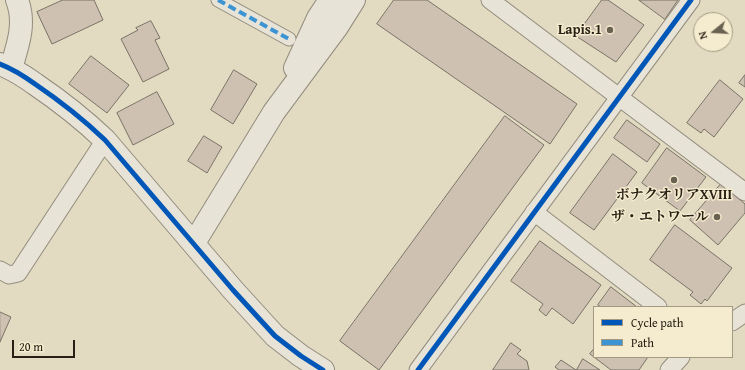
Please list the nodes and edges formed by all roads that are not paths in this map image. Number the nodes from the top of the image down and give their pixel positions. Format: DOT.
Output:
graph roads {
  1 [pos="16,0"];
  2 [pos="218,0"];
  3 [pos="330,0"];
  4 [pos="354,0"];
  5 [pos="490,0"];
  6 [pos="691,0"];
  7 [pos="288,40"];
  8 [pos="5,66"];
  9 [pos="618,97"];
  10 [pos="274,112"];
  11 [pos="105,140"];
  12 [pos="745,192"];
  13 [pos="534,212"];
  14 [pos="194,243"];
  15 [pos="0,270"];
  16 [pos="657,306"];
  17 [pos="745,313"];
  18 [pos="733,321"];
  19 [pos="680,358"];
  20 [pos="323,370"];
  21 [pos="418,370"];
  22 [pos="669,370"];
  1 -- 8 [label="street"];
  2 -- 7 [label="street"];
  3 -- 10 [label="street"];
  4 -- 10 [label="street"];
  5 -- 9 [label="street"];
  6 -- 9 [label="street"];
  8 -- 11 [label="street"];
  9 -- 12 [label="street"];
  9 -- 13 [label="street"];
  10 -- 14 [label="street"];
  11 -- 14 [label="street"];
  11 -- 15 [label="street"];
  13 -- 16 [label="street"];
  13 -- 21 [label="street"];
  14 -- 20 [label="street"];
  17 -- 18 [label="street"];
  19 -- 22 [label="street"];
}
